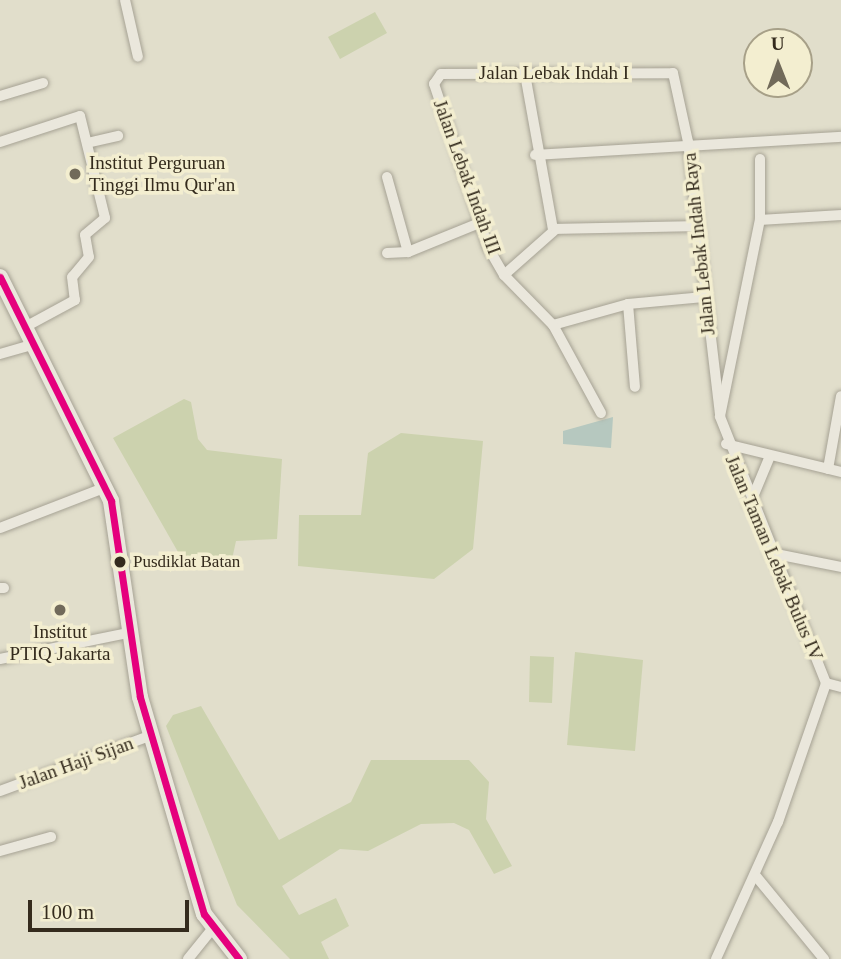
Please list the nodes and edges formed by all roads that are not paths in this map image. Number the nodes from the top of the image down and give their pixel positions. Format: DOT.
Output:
graph roads {
  1 [pos="125,0"];
  2 [pos="138,57"];
  3 [pos="525,74"];
  4 [pos="673,74"];
  5 [pos="435,78"];
  6 [pos="43,83"];
  7 [pos="0,96"];
  8 [pos="118,136"];
  9 [pos="841,136"];
  10 [pos="0,142"];
  11 [pos="688,142"];
  12 [pos="87,143"];
  13 [pos="535,155"];
  14 [pos="760,159"];
  15 [pos="387,177"];
  16 [pos="841,215"];
  17 [pos="760,220"];
  18 [pos="482,222"];
  19 [pos="696,226"];
  20 [pos="549,233"];
  21 [pos="408,252"];
  22 [pos="387,253"];
  23 [pos="504,275"];
  24 [pos="0,277"];
  25 [pos="704,297"];
  26 [pos="628,304"];
  27 [pos="553,325"];
  28 [pos="25,327"];
  29 [pos="34,344"];
  30 [pos="0,354"];
  31 [pos="635,387"];
  32 [pos="841,397"];
  33 [pos="601,413"];
  34 [pos="719,416"];
  35 [pos="726,444"];
  36 [pos="770,456"];
  37 [pos="828,469"];
  38 [pos="841,472"];
  39 [pos="106,487"];
  40 [pos="750,504"];
  41 [pos="0,528"];
  42 [pos="771,553"];
  43 [pos="841,567"];
  44 [pos="128,633"];
  45 [pos="0,659"];
  46 [pos="827,683"];
  47 [pos="841,684"];
  48 [pos="152,734"];
  49 [pos="0,791"];
  50 [pos="51,837"];
  51 [pos="0,838"];
  52 [pos="2,850"];
  53 [pos="755,875"];
  54 [pos="212,929"];
  55 [pos="188,959"];
  56 [pos="239,959"];
  57 [pos="716,959"];
  58 [pos="824,959"];
  1 -- 2 [label="street"];
  3 -- 4 [label="street, Jalan Lebak Indah I"];
  3 -- 5 [label="street, Jalan Lebak Indah I"];
  3 -- 13 [label="street"];
  4 -- 11 [label="street, Jalan Lebak Indah Raya"];
  5 -- 18 [label="street, Jalan Lebak Indah III"];
  6 -- 7 [label="street"];
  8 -- 12 [label="street"];
  9 -- 11 [label="street"];
  10 -- 12 [label="street"];
  11 -- 13 [label="street"];
  11 -- 19 [label="street, Jalan Lebak Indah Raya"];
  12 -- 28 [label="street"];
  13 -- 20 [label="street"];
  14 -- 17 [label="street, Jalan Taman Lebak Bulus IV"];
  15 -- 21 [label="street"];
  16 -- 17 [label="street"];
  17 -- 34 [label="street, Jalan Taman Lebak Bulus IV"];
  18 -- 21 [label="street"];
  18 -- 23 [label="street, Jalan Lebak Indah III"];
  19 -- 20 [label="street"];
  19 -- 25 [label="street, Jalan Lebak Indah Raya"];
  20 -- 23 [label="street"];
  21 -- 22 [label="street"];
  23 -- 27 [label="street"];
  24 -- 28 [label="main road"];
  25 -- 26 [label="street"];
  25 -- 34 [label="street, Jalan Lebak Indah Raya"];
  26 -- 27 [label="street"];
  26 -- 31 [label="street"];
  27 -- 33 [label="street"];
  28 -- 29 [label="main road"];
  29 -- 30 [label="street"];
  29 -- 39 [label="main road"];
  32 -- 37 [label="street"];
  34 -- 35 [label="street, Jalan Taman Lebak Bulus IV"];
  35 -- 36 [label="street"];
  35 -- 40 [label="street, Jalan Taman Lebak Bulus IV"];
  36 -- 37 [label="street"];
  36 -- 40 [label="street"];
  37 -- 38 [label="street"];
  39 -- 41 [label="street"];
  39 -- 44 [label="main road"];
  40 -- 42 [label="street, Jalan Taman Lebak Bulus IV"];
  42 -- 43 [label="street"];
  42 -- 46 [label="street, Jalan Taman Lebak Bulus IV"];
  44 -- 45 [label="street"];
  44 -- 48 [label="main road"];
  46 -- 47 [label="street"];
  46 -- 53 [label="street, Jalan Taman Lebak Bulus IV"];
  48 -- 49 [label="street, Jalan Haji Sijan"];
  48 -- 54 [label="main road"];
  50 -- 52 [label="street"];
  51 -- 52 [label="street"];
  53 -- 57 [label="street, Jalan Taman Lebak Bulus IV"];
  53 -- 58 [label="street"];
  54 -- 55 [label="street"];
  54 -- 56 [label="main road"];
}
